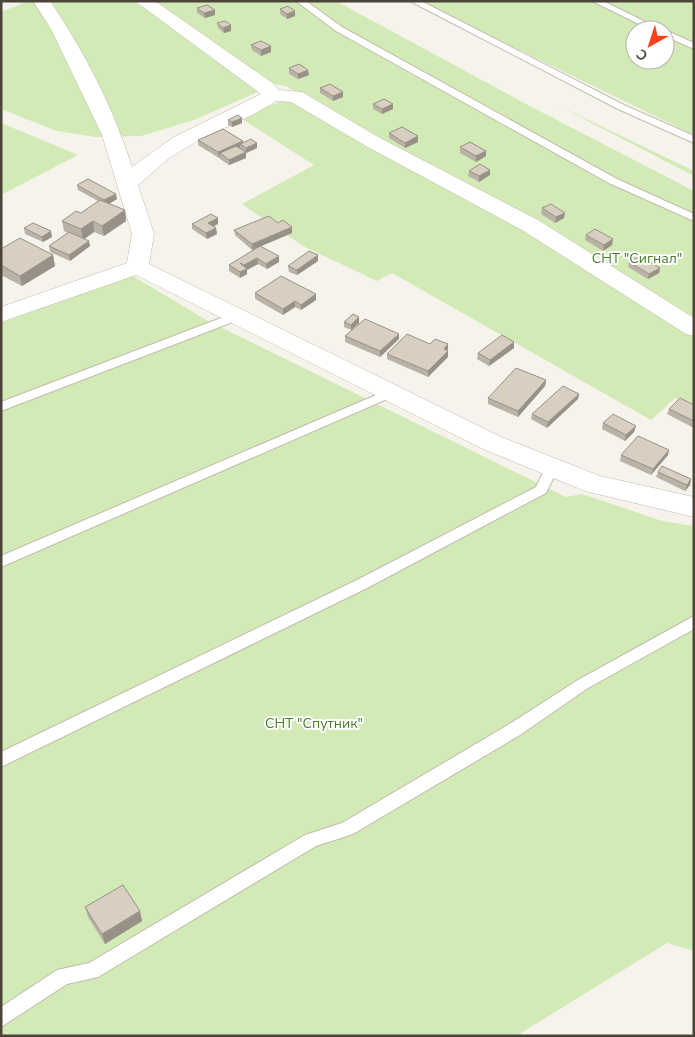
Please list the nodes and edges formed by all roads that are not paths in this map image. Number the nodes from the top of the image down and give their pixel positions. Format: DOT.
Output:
graph roads {
  1 [pos="41,1"];
  2 [pos="143,1"];
  3 [pos="300,1"];
  4 [pos="414,1"];
  5 [pos="596,1"];
  6 [pos="637,20"];
  7 [pos="675,37"];
  8 [pos="694,46"];
  9 [pos="272,95"];
  10 [pos="694,140"];
  11 [pos="126,184"];
  12 [pos="694,218"];
  13 [pos="137,267"];
  14 [pos="1,315"];
  15 [pos="234,317"];
  16 [pos="694,329"];
  17 [pos="390,393"];
  18 [pos="1,407"];
  19 [pos="552,467"];
  20 [pos="694,507"];
  21 [pos="1,562"];
  22 [pos="694,622"];
  23 [pos="1,760"];
  24 [pos="1,1018"];
  1 -- 11 [label="street"];
  2 -- 9 [label="street"];
  3 -- 12 [label="lane"];
  4 -- 10 [label="lane"];
  5 -- 6 [label="lane"];
  7 -- 8 [label="lane"];
  9 -- 11 [label="street"];
  9 -- 16 [label="street"];
  11 -- 13 [label="street"];
  13 -- 14 [label="street"];
  13 -- 15 [label="street"];
  15 -- 17 [label="street"];
  15 -- 18 [label="lane"];
  17 -- 19 [label="street"];
  17 -- 21 [label="lane"];
  19 -- 20 [label="street"];
  19 -- 23 [label="lane"];
  22 -- 24 [label="lane"];
}
